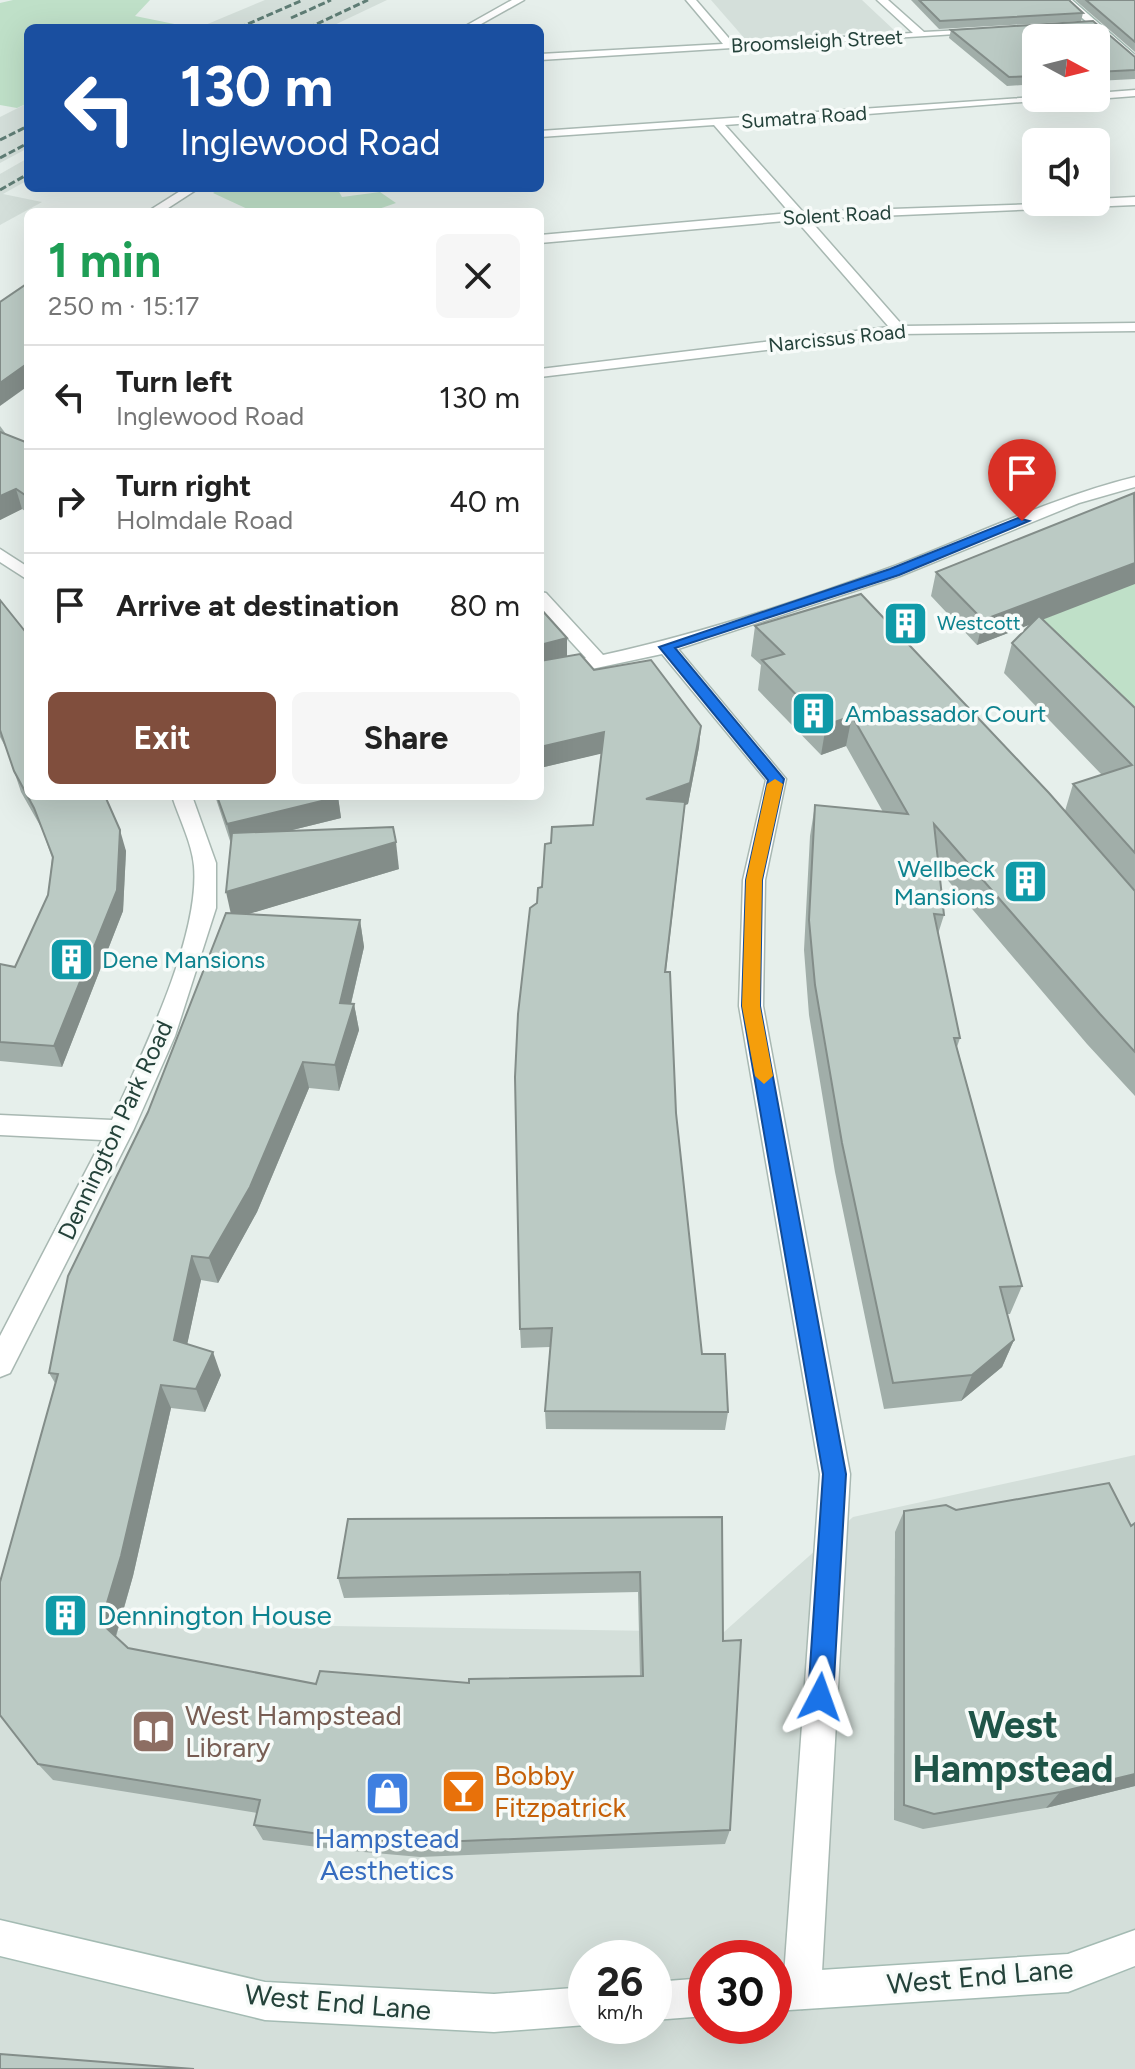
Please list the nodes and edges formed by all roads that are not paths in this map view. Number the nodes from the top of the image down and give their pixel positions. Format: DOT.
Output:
graph roads {
  1 [pos="519,0"];
  2 [pos="691,0"];
  3 [pos="882,0"];
  4 [pos="1066,0"];
  5 [pos="474,24"];
  6 [pos="1091,24"];
  7 [pos="1000,31"];
  8 [pos="921,35"];
  9 [pos="1110,40"];
  10 [pos="730,46"];
  11 [pos="544,57"];
  12 [pos="1135,60"];
  13 [pos="1135,93"];
  14 [pos="1110,95"];
  15 [pos="1022,101"];
  16 [pos="718,123"];
  17 [pos="544,134"];
  18 [pos="186,192"];
  19 [pos="1135,201"];
  20 [pos="160,208"];
  21 [pos="802,216"];
  22 [pos="544,239"];
  23 [pos="1135,327"];
  24 [pos="899,330"];
  25 [pos="544,373"];
  26 [pos="1135,482"];
  27 [pos="0,554"];
  28 [pos="24,572"];
  29 [pos="544,601"];
  30 [pos="666,647"];
  31 [pos="598,660"];
  32 [pos="544,673"];
  33 [pos="183,800"];
  34 [pos="0,1125"];
  35 [pos="120,1131"];
  36 [pos="0,1364"];
  37 [pos="0,1938"];
  38 [pos="792,1947"];
  39 [pos="1135,1948"];
  40 [pos="792,1991"];
  41 [pos="568,2007"];
  1 -- 5 [label="street"];
  2 -- 10 [label="street"];
  3 -- 8 [label="street"];
  4 -- 6 [label="street"];
  7 -- 8 [label="street, Broomsleigh Street"];
  8 -- 10 [label="street, Broomsleigh Street"];
  9 -- 12 [label="street"];
  10 -- 11 [label="street, Broomsleigh Street"];
  13 -- 14 [label="street"];
  15 -- 16 [label="street, Sumatra Road"];
  16 -- 17 [label="street, Sumatra Road"];
  16 -- 21 [label="street"];
  18 -- 20 [label="street"];
  19 -- 21 [label="street, Solent Road"];
  21 -- 22 [label="street, Solent Road"];
  21 -- 24 [label="street"];
  23 -- 24 [label="street, Narcissus Road"];
  24 -- 25 [label="street, Narcissus Road"];
  26 -- 30 [label="street"];
  27 -- 28 [label="street"];
  29 -- 31 [label="street"];
  30 -- 31 [label="street"];
  30 -- 38 [label="street"];
  31 -- 32 [label="street"];
  33 -- 35 [label="street, Dennington Park Road"];
  34 -- 35 [label="street"];
  35 -- 36 [label="street, Dennington Park Road"];
  37 -- 41 [label="street, West End Lane"];
  39 -- 40 [label="street, West End Lane"];
}
